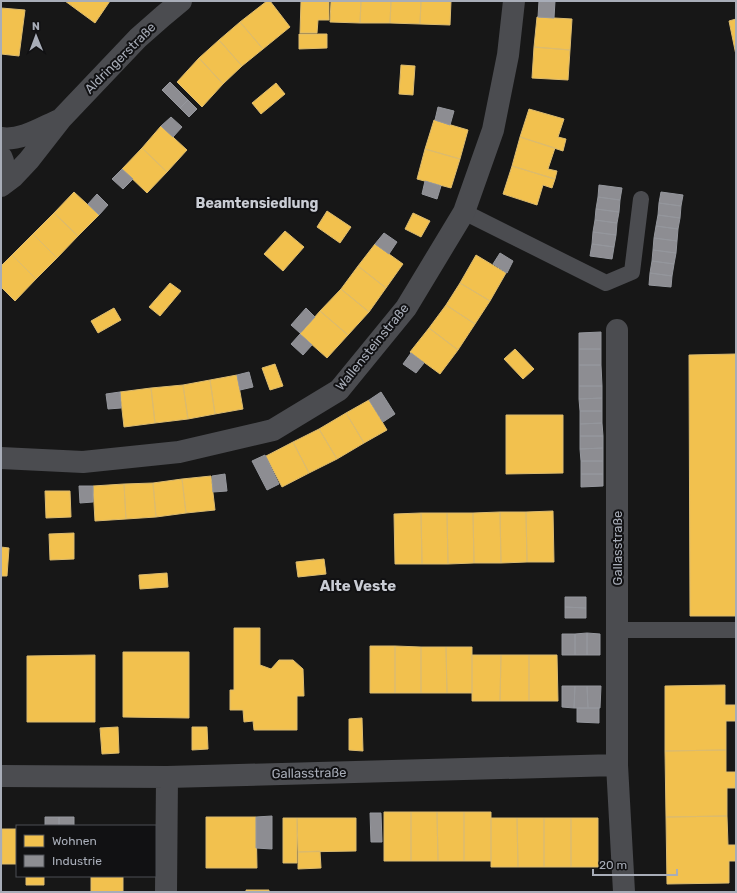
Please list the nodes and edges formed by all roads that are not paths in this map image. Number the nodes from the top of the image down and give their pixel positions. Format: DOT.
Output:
graph roads {
  1 [pos="181,1"];
  2 [pos="514,1"];
  3 [pos="61,119"];
  4 [pos="1,138"];
  5 [pos="1,156"];
  6 [pos="1,174"];
  7 [pos="1,186"];
  8 [pos="641,198"];
  9 [pos="464,212"];
  10 [pos="617,330"];
  11 [pos="1,458"];
  12 [pos="617,630"];
  13 [pos="736,630"];
  14 [pos="617,765"];
  15 [pos="1,776"];
  16 [pos="167,776"];
  17 [pos="166,892"];
  18 [pos="624,892"];
  1 -- 3 [label="street, Aldringerstraße"];
  2 -- 9 [label="street, Wallensteinstraße"];
  3 -- 4 [label="street, Aldringerstraße"];
  3 -- 7 [label="street, Aldringerstraße"];
  5 -- 6 [label="street"];
  8 -- 9 [label="lane"];
  9 -- 11 [label="street, Wallensteinstraße"];
  10 -- 12 [label="street, Gallasstraße"];
  12 -- 13 [label="lane"];
  12 -- 14 [label="street, Gallasstraße"];
  14 -- 16 [label="street, Gallasstraße"];
  14 -- 18 [label="street, Gallasstraße"];
  15 -- 16 [label="street, Gallasstraße"];
  16 -- 17 [label="street"];
}
